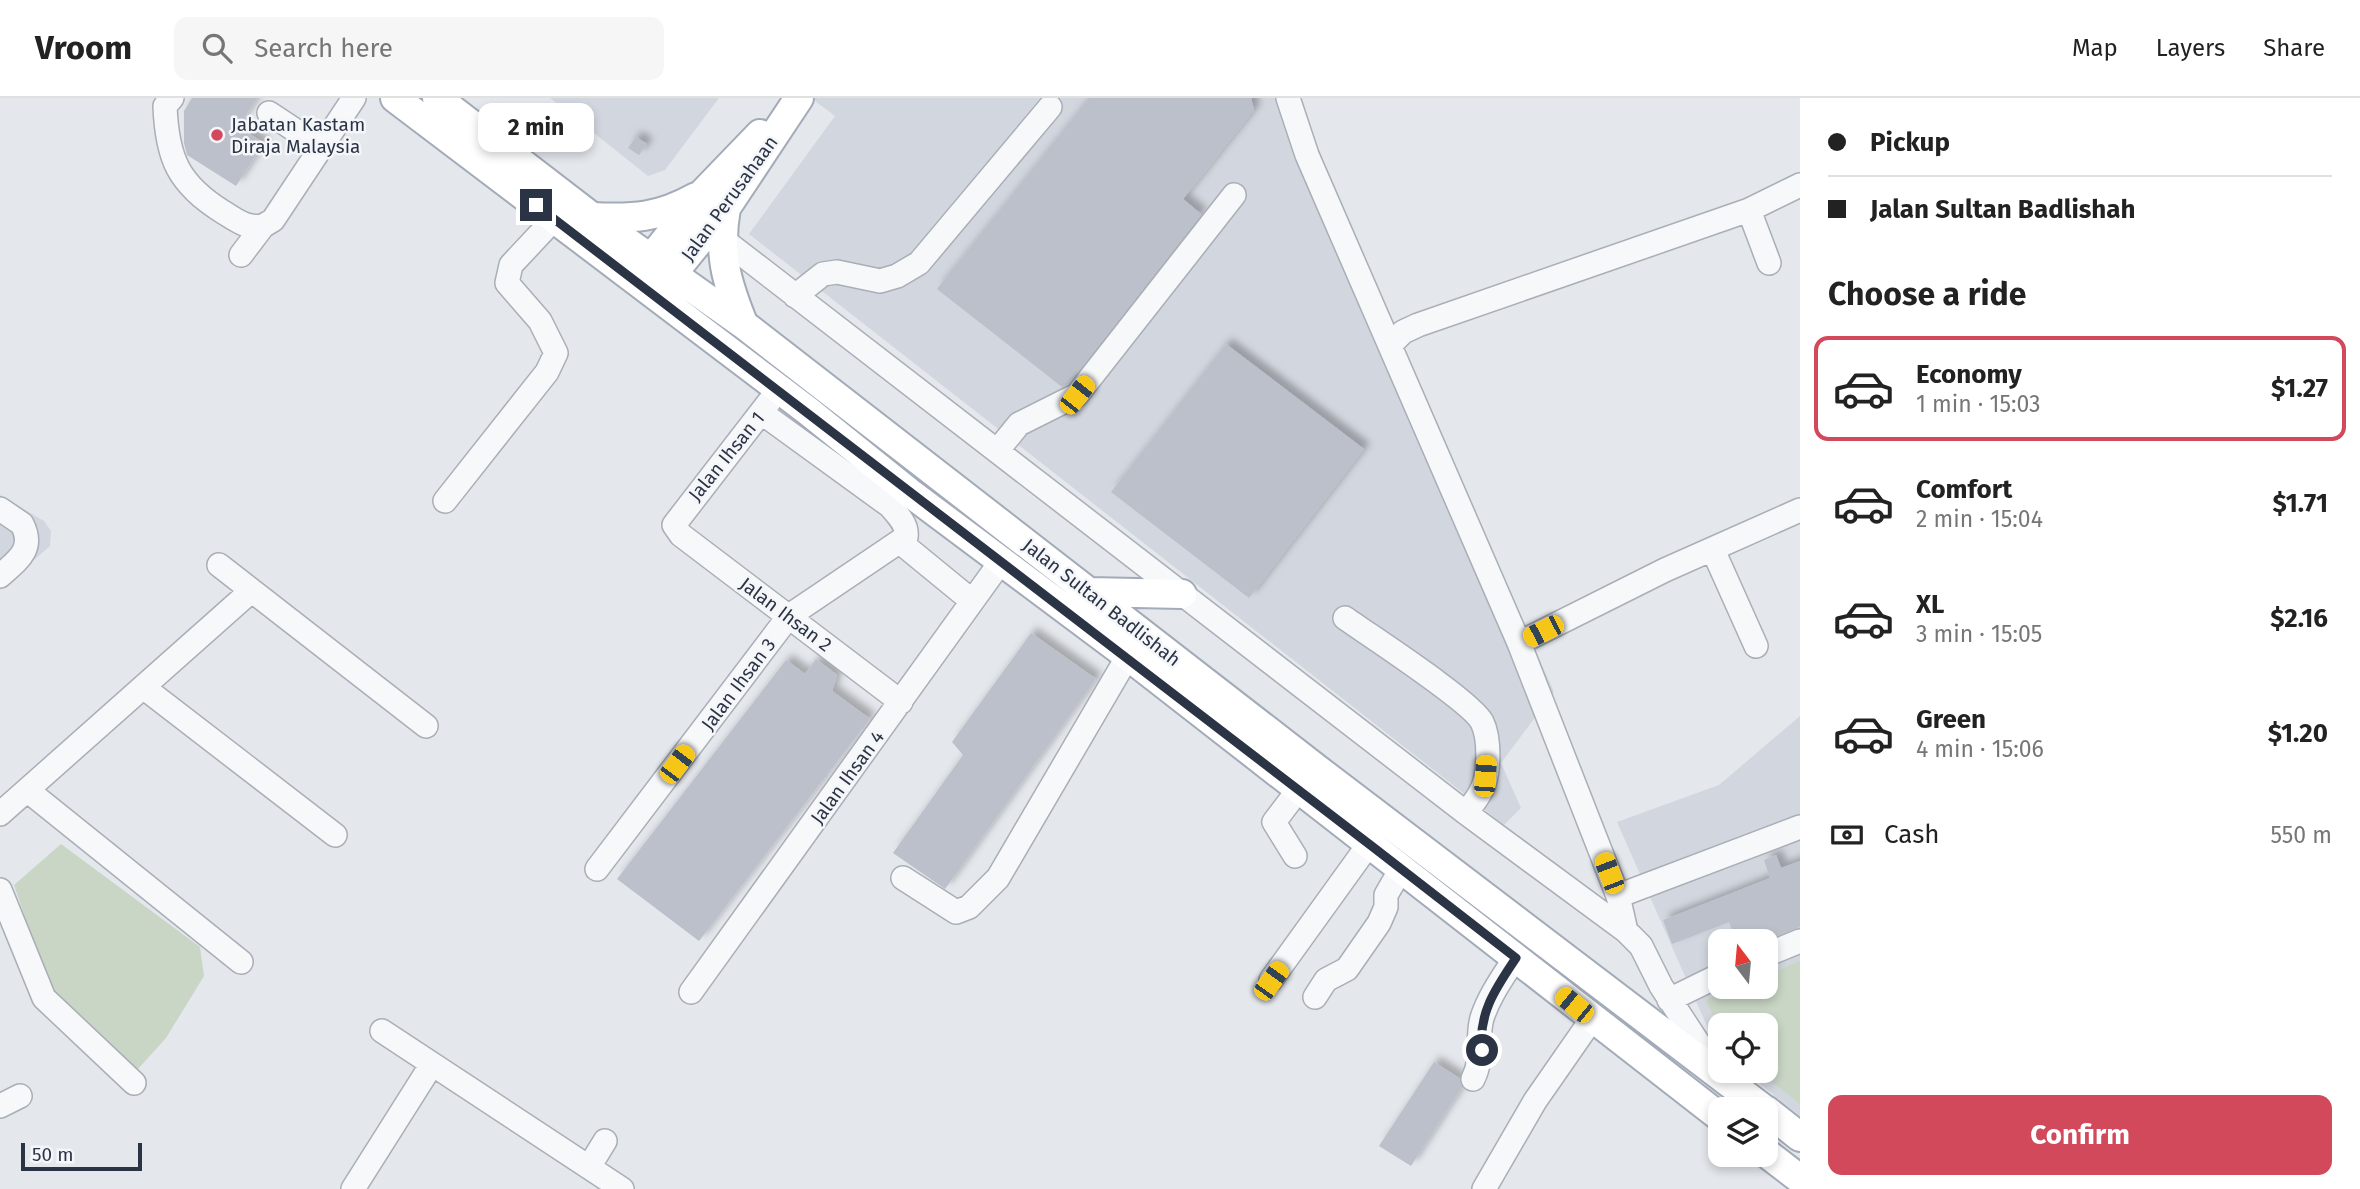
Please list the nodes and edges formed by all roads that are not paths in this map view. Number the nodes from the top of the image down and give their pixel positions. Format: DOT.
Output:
graph roads {
  1 [pos="172,98"];
  2 [pos="354,98"];
  3 [pos="395,98"];
  4 [pos="438,98"];
  5 [pos="797,98"];
  6 [pos="1288,98"];
  7 [pos="1051,107"];
  8 [pos="269,113"];
  9 [pos="322,148"];
  10 [pos="1800,186"];
  11 [pos="1234,195"];
  12 [pos="715,200"];
  13 [pos="1749,210"];
  14 [pos="592,217"];
  15 [pos="554,219"];
  16 [pos="263,226"];
  17 [pos="721,238"];
  18 [pos="241,255"];
  19 [pos="1769,263"];
  20 [pos="653,277"];
  21 [pos="795,296"];
  22 [pos="743,324"];
  23 [pos="1390,345"];
  24 [pos="779,388"];
  25 [pos="762,413"];
  26 [pos="997,452"];
  27 [pos="446,500"];
  28 [pos="0,509"];
  29 [pos="1800,510"];
  30 [pos="674,525"];
  31 [pos="904,537"];
  32 [pos="1713,551"];
  33 [pos="1002,560"];
  34 [pos="219,565"];
  35 [pos="0,576"];
  36 [pos="251,591"];
  37 [pos="1090,592"];
  38 [pos="1182,594"];
  39 [pos="972,601"];
  40 [pos="789,616"];
  41 [pos="1345,618"];
  42 [pos="1519,643"];
  43 [pos="1756,646"];
  44 [pos="1128,656"];
  45 [pos="143,687"];
  46 [pos="901,702"];
  47 [pos="426,726"];
  48 [pos="1299,789"];
  49 [pos="27,790"];
  50 [pos="1466,813"];
  51 [pos="0,814"];
  52 [pos="1800,827"];
  53 [pos="335,835"];
  54 [pos="1369,844"];
  55 [pos="1295,856"];
  56 [pos="597,869"];
  57 [pos="1401,869"];
  58 [pos="903,878"];
  59 [pos="0,890"];
  60 [pos="1618,896"];
  61 [pos="1626,931"];
  62 [pos="1800,941"];
  63 [pos="1778,950"];
  64 [pos="1516,958"];
  65 [pos="242,962"];
  66 [pos="1708,979"];
  67 [pos="1271,981"];
  68 [pos="691,992"];
  69 [pos="1665,993"];
  70 [pos="1315,997"];
  71 [pos="1592,1019"];
  72 [pos="1653,1027"];
  73 [pos="382,1031"];
  74 [pos="1708,1058"];
  75 [pos="1648,1060"];
  76 [pos="432,1064"];
  77 [pos="1708,1066"];
  78 [pos="1473,1079"];
  79 [pos="134,1083"];
  80 [pos="1731,1083"];
  81 [pos="1749,1097"];
  82 [pos="1708,1108"];
  83 [pos="1778,1120"];
  84 [pos="1800,1138"];
  85 [pos="605,1141"];
  86 [pos="1778,1162"];
  87 [pos="589,1167"];
  88 [pos="1800,1179"];
  89 [pos="353,1189"];
  90 [pos="622,1189"];
  91 [pos="1484,1189"];
  1 -- 16 [label="street"];
  2 -- 9 [label="street"];
  3 -- 15 [label="main road, Jalan Sultan Badlishah"];
  4 -- 14 [label="main road, Jalan Sultan Badlishah"];
  5 -- 12 [label="main road, Jalan Perusahaan"];
  6 -- 23 [label="street"];
  7 -- 21 [label="street"];
  8 -- 9 [label="street"];
  9 -- 16 [label="street"];
  10 -- 13 [label="street"];
  11 -- 26 [label="street"];
  12 -- 14 [label="main road"];
  12 -- 17 [label="main road"];
  12 -- 20 [label="main road, Jalan Perusahaan"];
  13 -- 19 [label="street"];
  13 -- 23 [label="street"];
  14 -- 20 [label="main road, Jalan Sultan Badlishah"];
  15 -- 20 [label="main road, Jalan Sultan Badlishah"];
  15 -- 27 [label="street"];
  16 -- 18 [label="street"];
  17 -- 21 [label="street"];
  17 -- 22 [label="main road"];
  20 -- 22 [label="main road, Jalan Sultan Badlishah"];
  20 -- 24 [label="main road, Jalan Sultan Badlishah"];
  21 -- 26 [label="street"];
  22 -- 37 [label="main road, Jalan Sultan Badlishah"];
  23 -- 42 [label="street"];
  24 -- 25 [label="street, Jalan Ihsan 1"];
  24 -- 33 [label="main road, Jalan Sultan Badlishah"];
  25 -- 30 [label="street, Jalan Ihsan 1"];
  25 -- 31 [label="street"];
  26 -- 38 [label="street"];
  28 -- 35 [label="street"];
  29 -- 32 [label="street"];
  30 -- 40 [label="street, Jalan Ihsan 2"];
  31 -- 39 [label="street"];
  31 -- 40 [label="street, Jalan Ihsan 3"];
  32 -- 42 [label="street"];
  32 -- 43 [label="street"];
  33 -- 39 [label="street, Jalan Ihsan 4"];
  33 -- 44 [label="main road, Jalan Sultan Badlishah"];
  34 -- 36 [label="street"];
  36 -- 45 [label="street"];
  36 -- 47 [label="street"];
  37 -- 38 [label="main road"];
  37 -- 72 [label="main road, Jalan Sultan Badlishah"];
  38 -- 50 [label="street"];
  39 -- 46 [label="street, Jalan Ihsan 4"];
  40 -- 46 [label="street, Jalan Ihsan 2"];
  40 -- 56 [label="street, Jalan Ihsan 3"];
  41 -- 50 [label="street"];
  42 -- 60 [label="street"];
  44 -- 48 [label="main road, Jalan Sultan Badlishah"];
  44 -- 58 [label="street"];
  45 -- 49 [label="street"];
  45 -- 53 [label="street"];
  46 -- 68 [label="street, Jalan Ihsan 4"];
  48 -- 54 [label="main road, Jalan Sultan Badlishah"];
  48 -- 55 [label="street"];
  49 -- 51 [label="street"];
  49 -- 65 [label="street"];
  50 -- 61 [label="street"];
  52 -- 60 [label="street"];
  54 -- 57 [label="main road, Jalan Sultan Badlishah"];
  54 -- 67 [label="street"];
  57 -- 64 [label="main road, Jalan Sultan Badlishah"];
  57 -- 70 [label="street"];
  59 -- 79 [label="street"];
  60 -- 61 [label="street"];
  61 -- 69 [label="street"];
  62 -- 63 [label="street"];
  64 -- 71 [label="main road, Jalan Sultan Badlishah"];
  64 -- 78 [label="street"];
  66 -- 69 [label="street"];
  69 -- 72 [label="street"];
  69 -- 74 [label="street"];
  71 -- 75 [label="main road, Jalan Sultan Badlishah"];
  71 -- 91 [label="street"];
  72 -- 75 [label="street"];
  72 -- 77 [label="main road, Jalan Sultan Badlishah"];
  73 -- 76 [label="street"];
  75 -- 82 [label="main road, Jalan Sultan Badlishah"];
  76 -- 87 [label="street"];
  76 -- 89 [label="street"];
  80 -- 81 [label="main road, Jalan Sultan Badlishah"];
  83 -- 84 [label="main road, Jalan Sultan Badlishah"];
  85 -- 87 [label="street"];
  86 -- 88 [label="main road"];
  87 -- 90 [label="street"];
}
